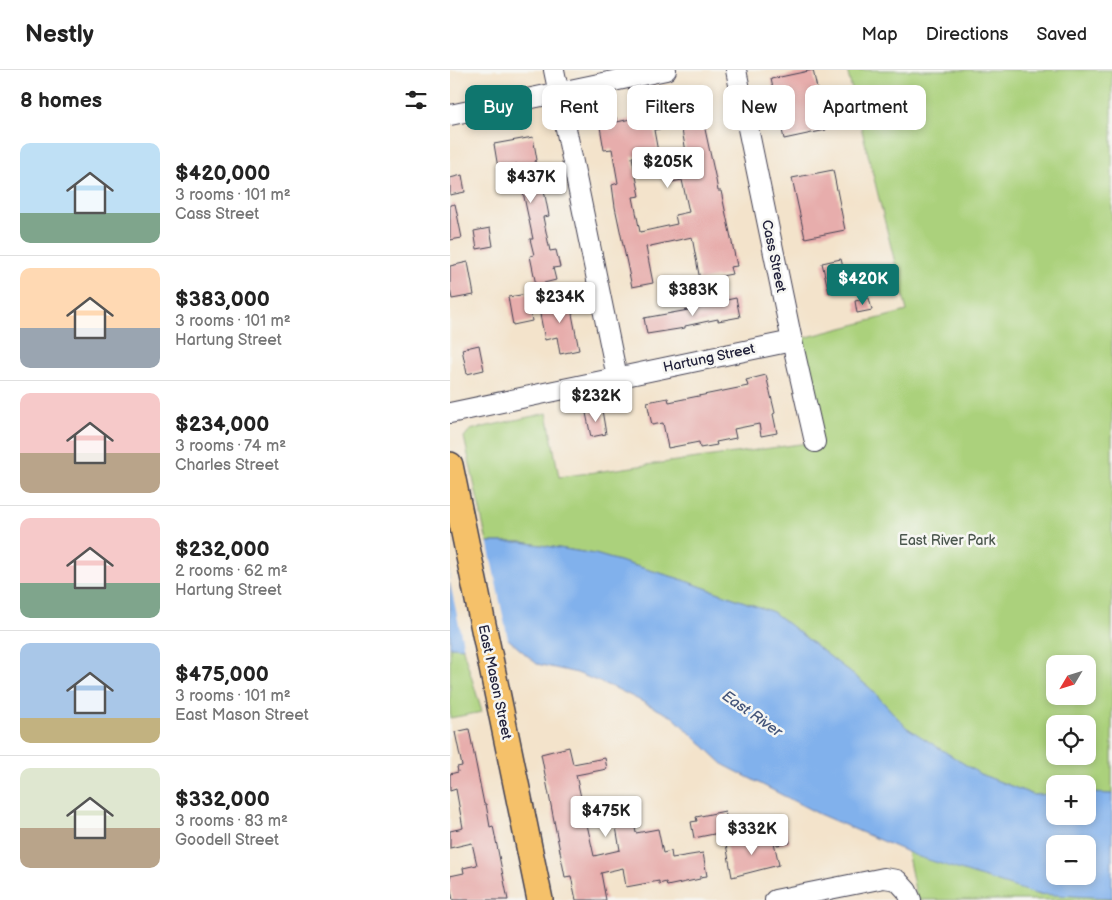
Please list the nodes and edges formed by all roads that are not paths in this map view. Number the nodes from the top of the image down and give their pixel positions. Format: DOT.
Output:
graph roads {
  1 [pos="554,70"];
  2 [pos="666,70"];
  3 [pos="736,70"];
  4 [pos="557,85"];
  5 [pos="593,85"];
  6 [pos="542,96"];
  7 [pos="450,116"];
  8 [pos="567,130"];
  9 [pos="792,341"];
  10 [pos="617,377"];
  11 [pos="450,413"];
  12 [pos="815,442"];
  13 [pos="450,465"];
  14 [pos="540,900"];
  15 [pos="775,900"];
  16 [pos="910,900"];
  1 -- 4 [label="street"];
  2 -- 5 [label="street"];
  3 -- 9 [label="street, Cass Street"];
  6 -- 7 [label="street"];
  8 -- 10 [label="street"];
  9 -- 10 [label="street, Hartung Street"];
  9 -- 12 [label="street, Cass Street"];
  10 -- 11 [label="street, Hartung Street"];
  13 -- 14 [label="main road, East Mason Street"];
  15 -- 16 [label="street"];
}
